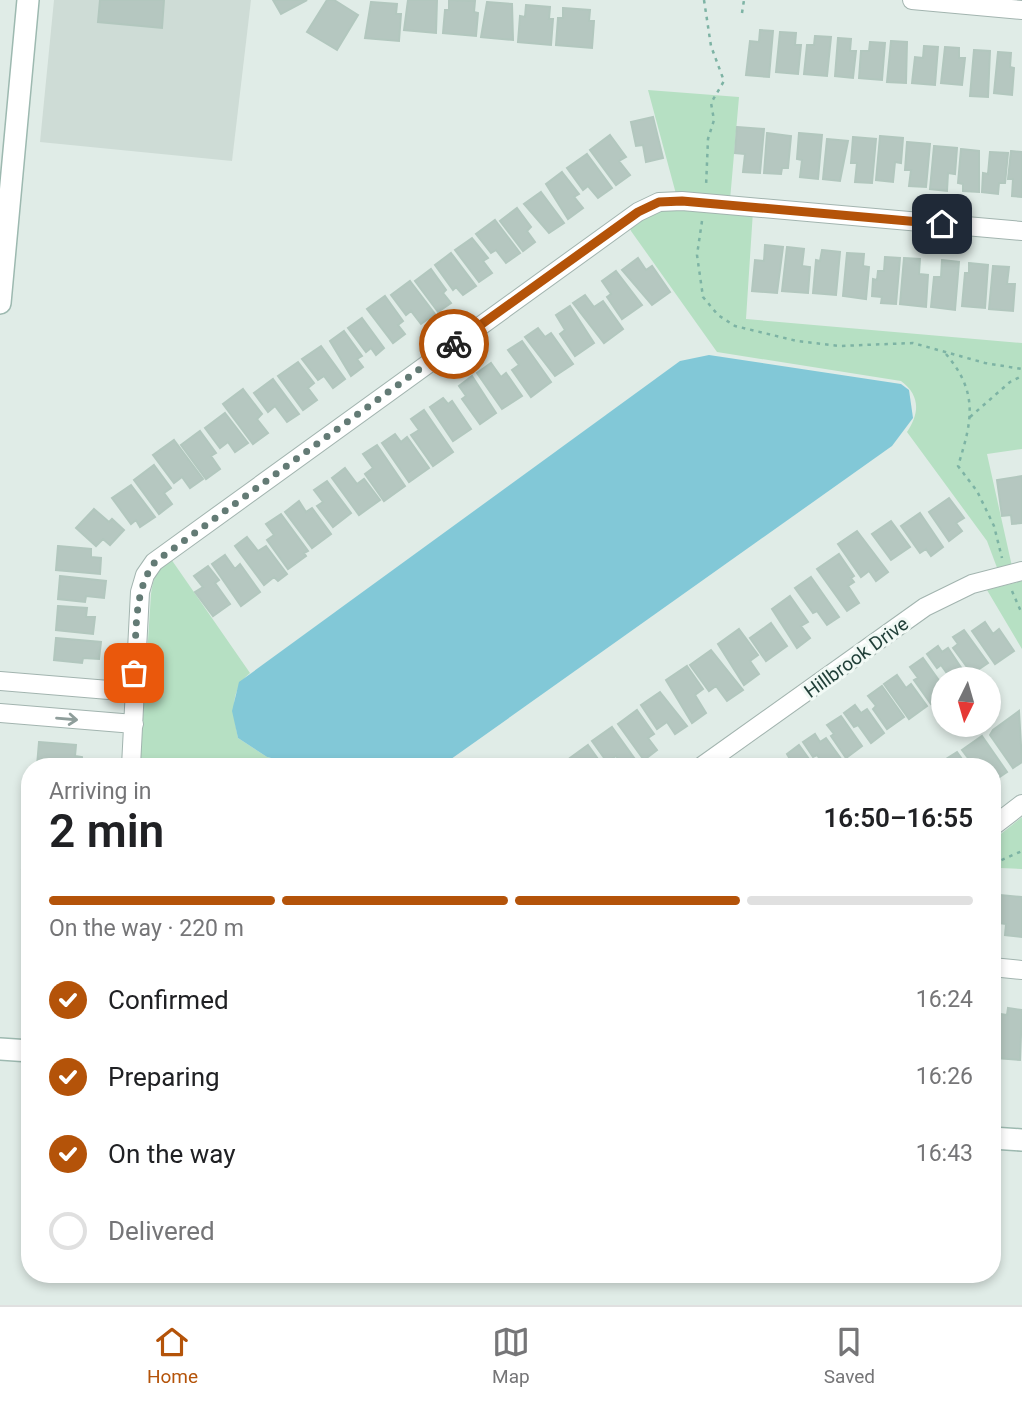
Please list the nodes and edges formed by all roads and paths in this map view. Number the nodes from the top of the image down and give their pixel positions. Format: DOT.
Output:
graph roads {
  1 [pos="29,0"];
  2 [pos="704,0"];
  3 [pos="744,0"];
  4 [pos="912,0"];
  5 [pos="1022,10"];
  6 [pos="742,13"];
  7 [pos="10,66"];
  8 [pos="704,203"];
  9 [pos="1022,231"];
  10 [pos="0,295"];
  11 [pos="946,354"];
  12 [pos="1022,369"];
  13 [pos="1022,376"];
  14 [pos="970,416"];
  15 [pos="1014,572"];
  16 [pos="1022,614"];
  17 [pos="0,681"];
  18 [pos="133,692"];
  19 [pos="0,713"];
  20 [pos="134,724"];
  21 [pos="132,758"];
  22 [pos="713,758"];
  23 [pos="1022,804"];
  24 [pos="1001,820"];
  25 [pos="1022,851"];
  26 [pos="1001,860"];
  27 [pos="1001,968"];
  28 [pos="1022,970"];
  29 [pos="0,1049"];
  30 [pos="21,1050"];
  31 [pos="1001,1139"];
  32 [pos="1022,1140"];
  1 -- 7 [label="street"];
  2 -- 8 [label="path"];
  3 -- 6 [label="path"];
  4 -- 5 [label="street"];
  7 -- 10 [label="street"];
  8 -- 9 [label="street"];
  8 -- 11 [label="path"];
  8 -- 18 [label="street"];
  11 -- 12 [label="path"];
  11 -- 14 [label="path"];
  13 -- 14 [label="path"];
  14 -- 15 [label="path"];
  15 -- 16 [label="path"];
  15 -- 22 [label="street, Hillbrook Drive"];
  17 -- 18 [label="street"];
  18 -- 20 [label="street"];
  19 -- 20 [label="street, one-way"];
  20 -- 21 [label="street"];
  23 -- 24 [label="street"];
  25 -- 26 [label="path"];
  27 -- 28 [label="street"];
  29 -- 30 [label="street"];
  31 -- 32 [label="street"];
}
